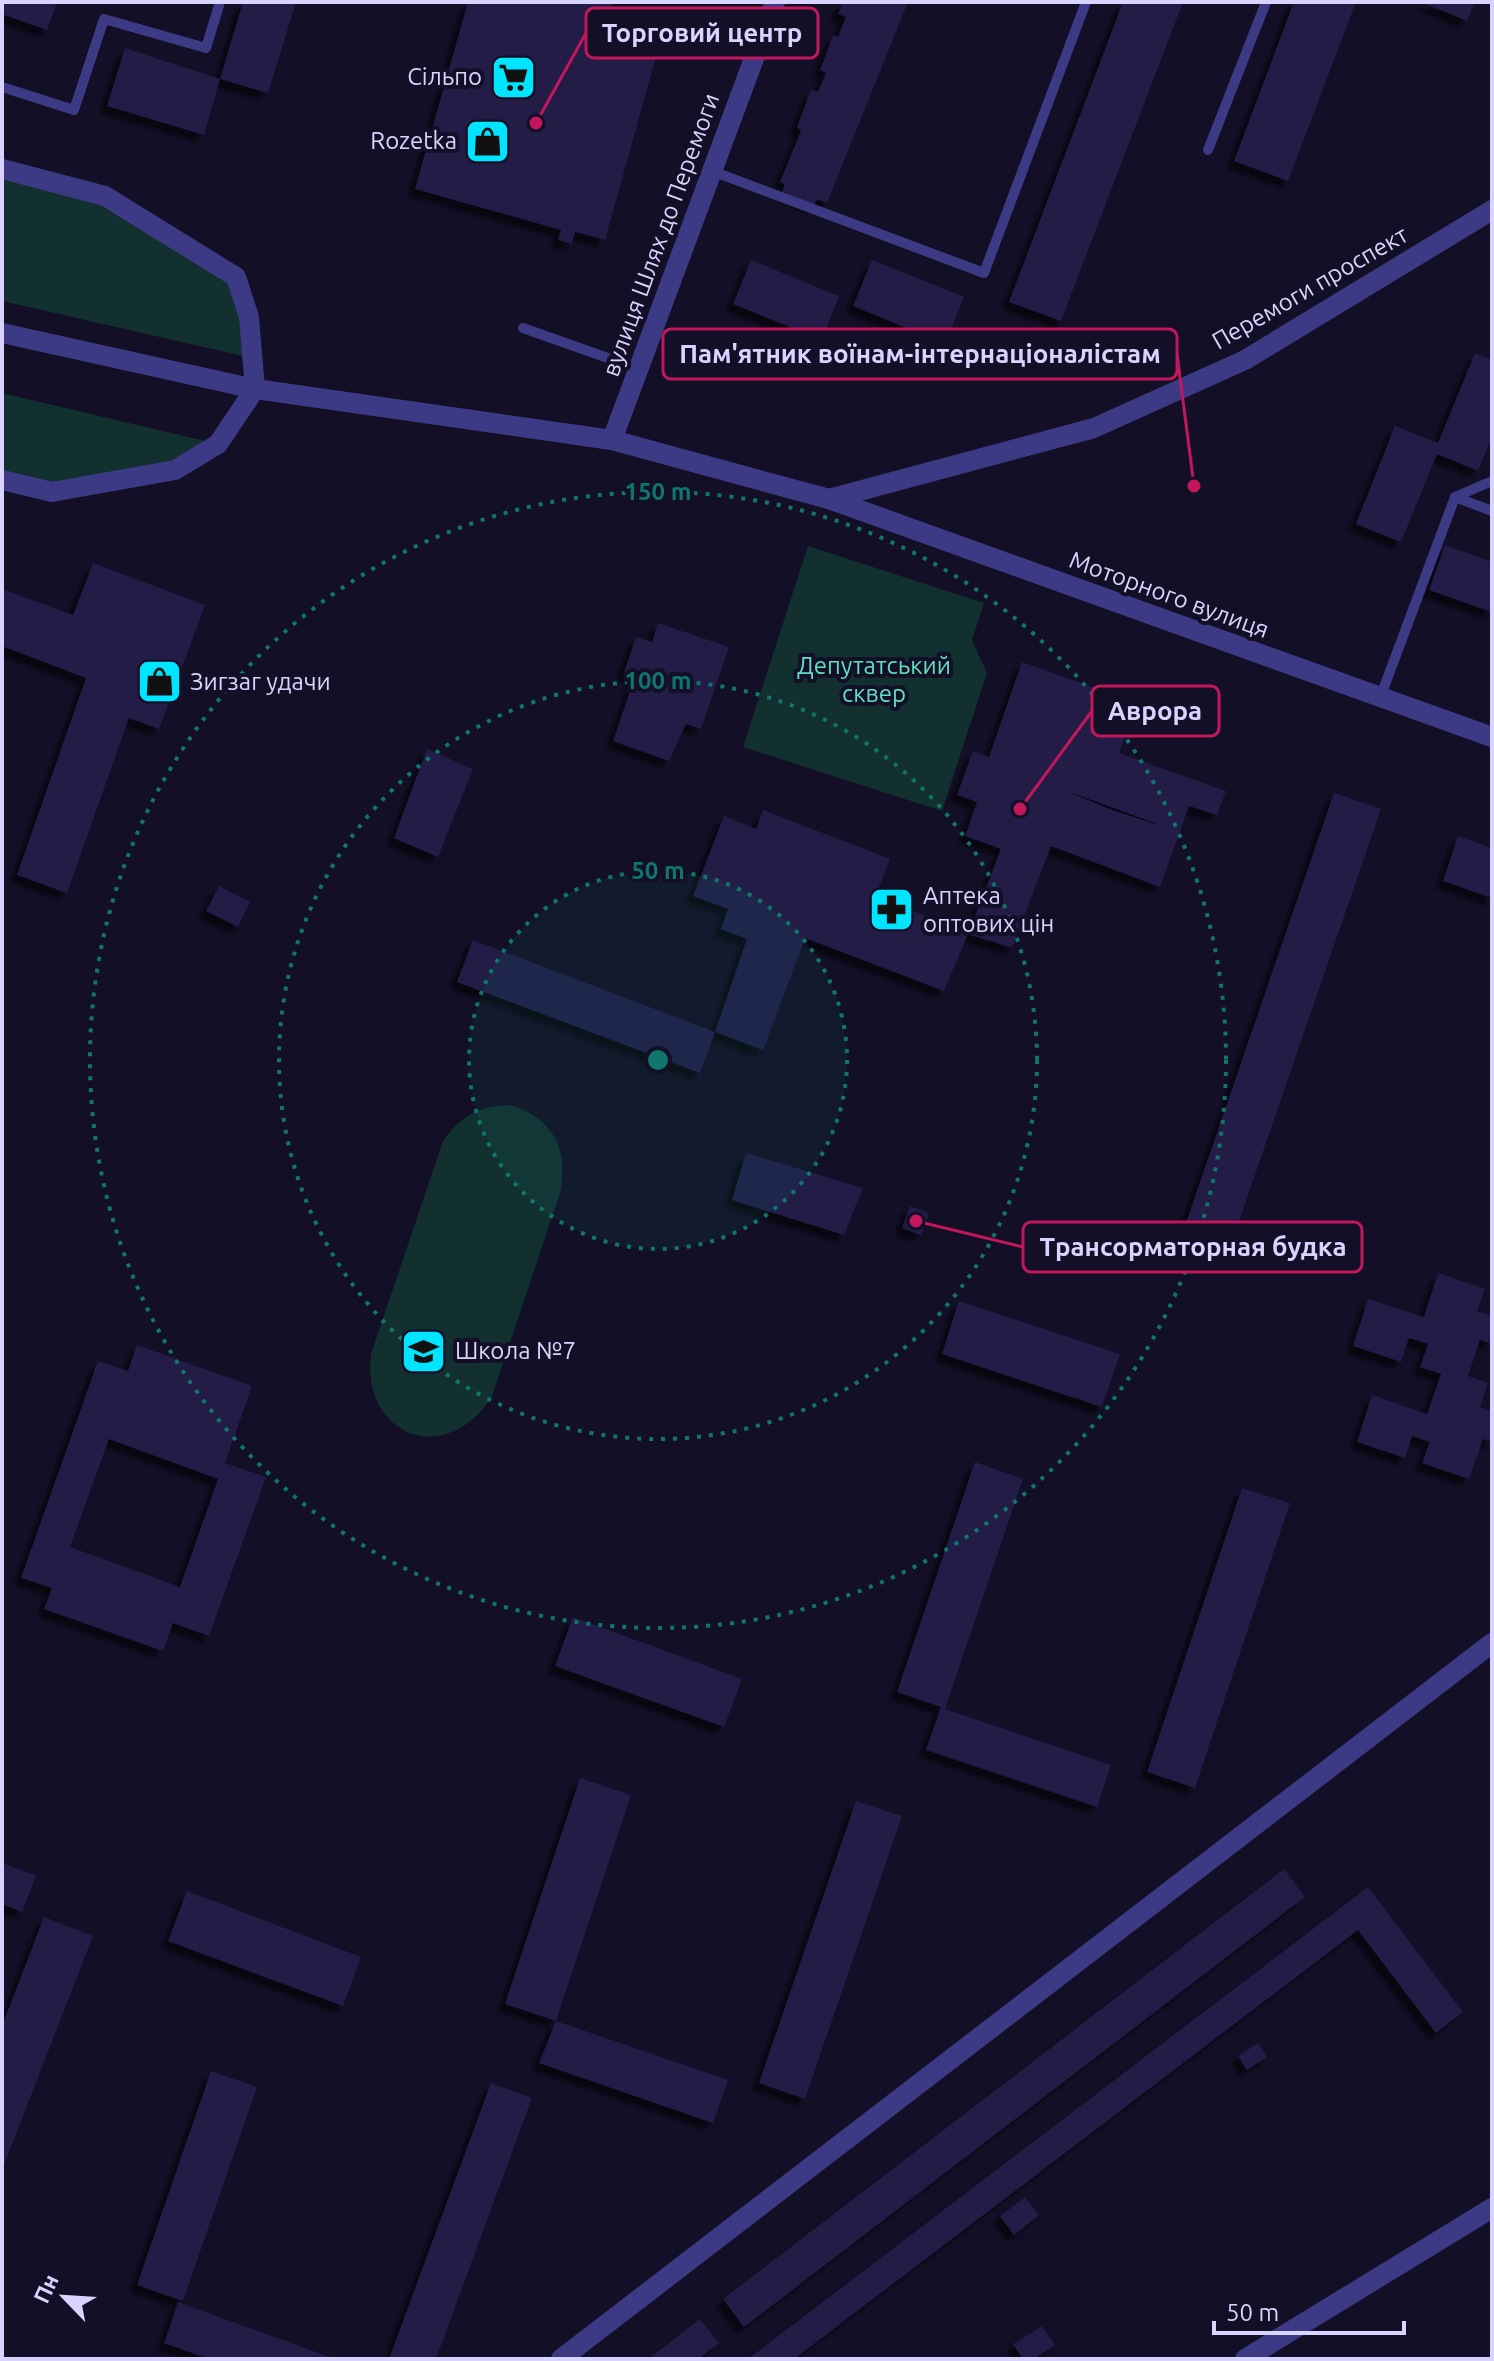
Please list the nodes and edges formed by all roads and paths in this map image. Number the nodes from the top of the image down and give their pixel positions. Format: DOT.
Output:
graph roads {
  1 [pos="220,2"];
  2 [pos="775,2"];
  3 [pos="1086,2"];
  4 [pos="1266,2"];
  5 [pos="2,87"];
  6 [pos="1208,150"];
  7 [pos="2,169"];
  8 [pos="712,171"];
  9 [pos="1492,210"];
  10 [pos="523,328"];
  11 [pos="2,333"];
  12 [pos="639,369"];
  13 [pos="255,389"];
  14 [pos="612,440"];
  15 [pos="2,480"];
  16 [pos="1492,481"];
  17 [pos="1455,497"];
  18 [pos="829,499"];
  19 [pos="1492,511"];
  20 [pos="1380,699"];
  21 [pos="1492,737"];
  22 [pos="1492,1643"];
  23 [pos="1492,2208"];
  24 [pos="561,2359"];
  25 [pos="1245,2359"];
  1 -- 5 [label="lane"];
  2 -- 8 [label="street, вулиця Шлях до Перемоги"];
  3 -- 8 [label="lane"];
  4 -- 6 [label="lane"];
  7 -- 13 [label="street"];
  8 -- 12 [label="street, вулиця Шлях до Перемоги"];
  9 -- 18 [label="street, Перемоги проспект"];
  10 -- 12 [label="lane"];
  11 -- 13 [label="street, Моторного вулиця"];
  12 -- 14 [label="street, вулиця Шлях до Перемоги"];
  13 -- 14 [label="street, Моторного вулиця"];
  13 -- 15 [label="street"];
  14 -- 18 [label="street, Моторного вулиця"];
  16 -- 17 [label="lane"];
  17 -- 19 [label="lane"];
  17 -- 20 [label="lane"];
  18 -- 20 [label="street, Моторного вулиця"];
  20 -- 21 [label="street, Моторного вулиця"];
  22 -- 24 [label="street"];
  23 -- 25 [label="street"];
}
